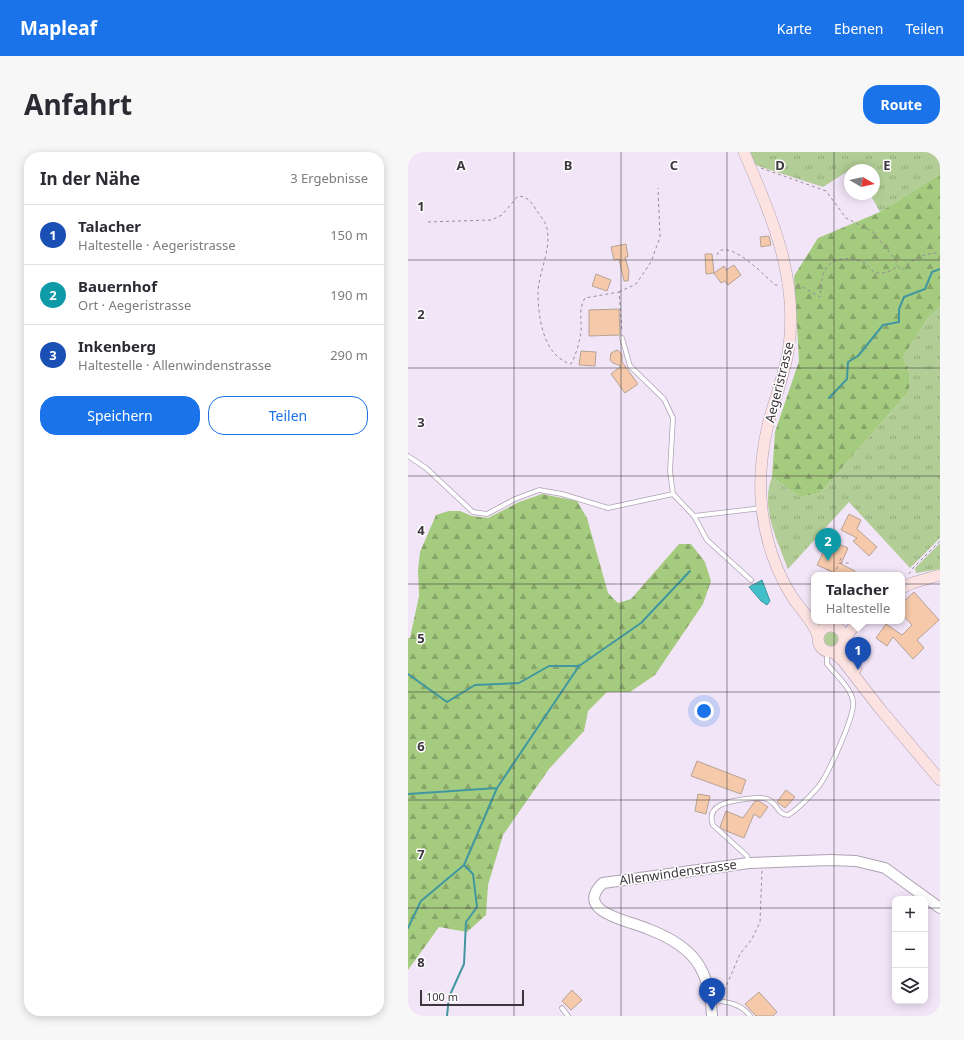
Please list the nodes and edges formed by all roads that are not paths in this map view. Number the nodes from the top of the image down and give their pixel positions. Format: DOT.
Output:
graph roads {
  1 [pos="744,152"];
  2 [pos="622,338"];
  3 [pos="408,456"];
  4 [pos="673,494"];
  5 [pos="762,508"];
  6 [pos="694,516"];
  7 [pos="764,524"];
  8 [pos="940,575"];
  9 [pos="751,580"];
  10 [pos="905,587"];
  11 [pos="811,609"];
  12 [pos="811,621"];
  13 [pos="813,624"];
  14 [pos="856,624"];
  15 [pos="830,625"];
  16 [pos="818,636"];
  17 [pos="844,641"];
  18 [pos="830,652"];
  19 [pos="895,724"];
  20 [pos="940,780"];
  21 [pos="749,863"];
  22 [pos="940,908"];
  23 [pos="716,1001"];
  24 [pos="562,1008"];
  25 [pos="568,1016"];
  26 [pos="712,1016"];
  27 [pos="750,1016"];
  1 -- 5 [label="main road, Aegeristrasse"];
  2 -- 4 [label="lane"];
  3 -- 4 [label="lane"];
  4 -- 6 [label="lane"];
  5 -- 6 [label="lane"];
  5 -- 7 [label="main road, Aegeristrasse"];
  6 -- 9 [label="lane"];
  7 -- 11 [label="main road, Aegeristrasse"];
  7 -- 12 [label="main road, Aegeristrasse"];
  8 -- 10 [label="main road"];
  13 -- 16 [label="main road, Aegeristrasse"];
  14 -- 17 [label="main road"];
  15 -- 16 [label="main road"];
  15 -- 17 [label="main road, Aegeristrasse"];
  16 -- 18 [label="main road, Aegeristrasse"];
  17 -- 18 [label="main road"];
  17 -- 19 [label="main road, Aegeristrasse"];
  18 -- 19 [label="main road, Aegeristrasse"];
  18 -- 21 [label="lane"];
  19 -- 20 [label="main road, Aegeristrasse"];
  21 -- 22 [label="street, Allenwindenstrasse"];
  21 -- 23 [label="street, Allenwindenstrasse"];
  23 -- 26 [label="street, Allenwindenstrasse"];
  23 -- 27 [label="lane"];
  24 -- 25 [label="lane"];
}
